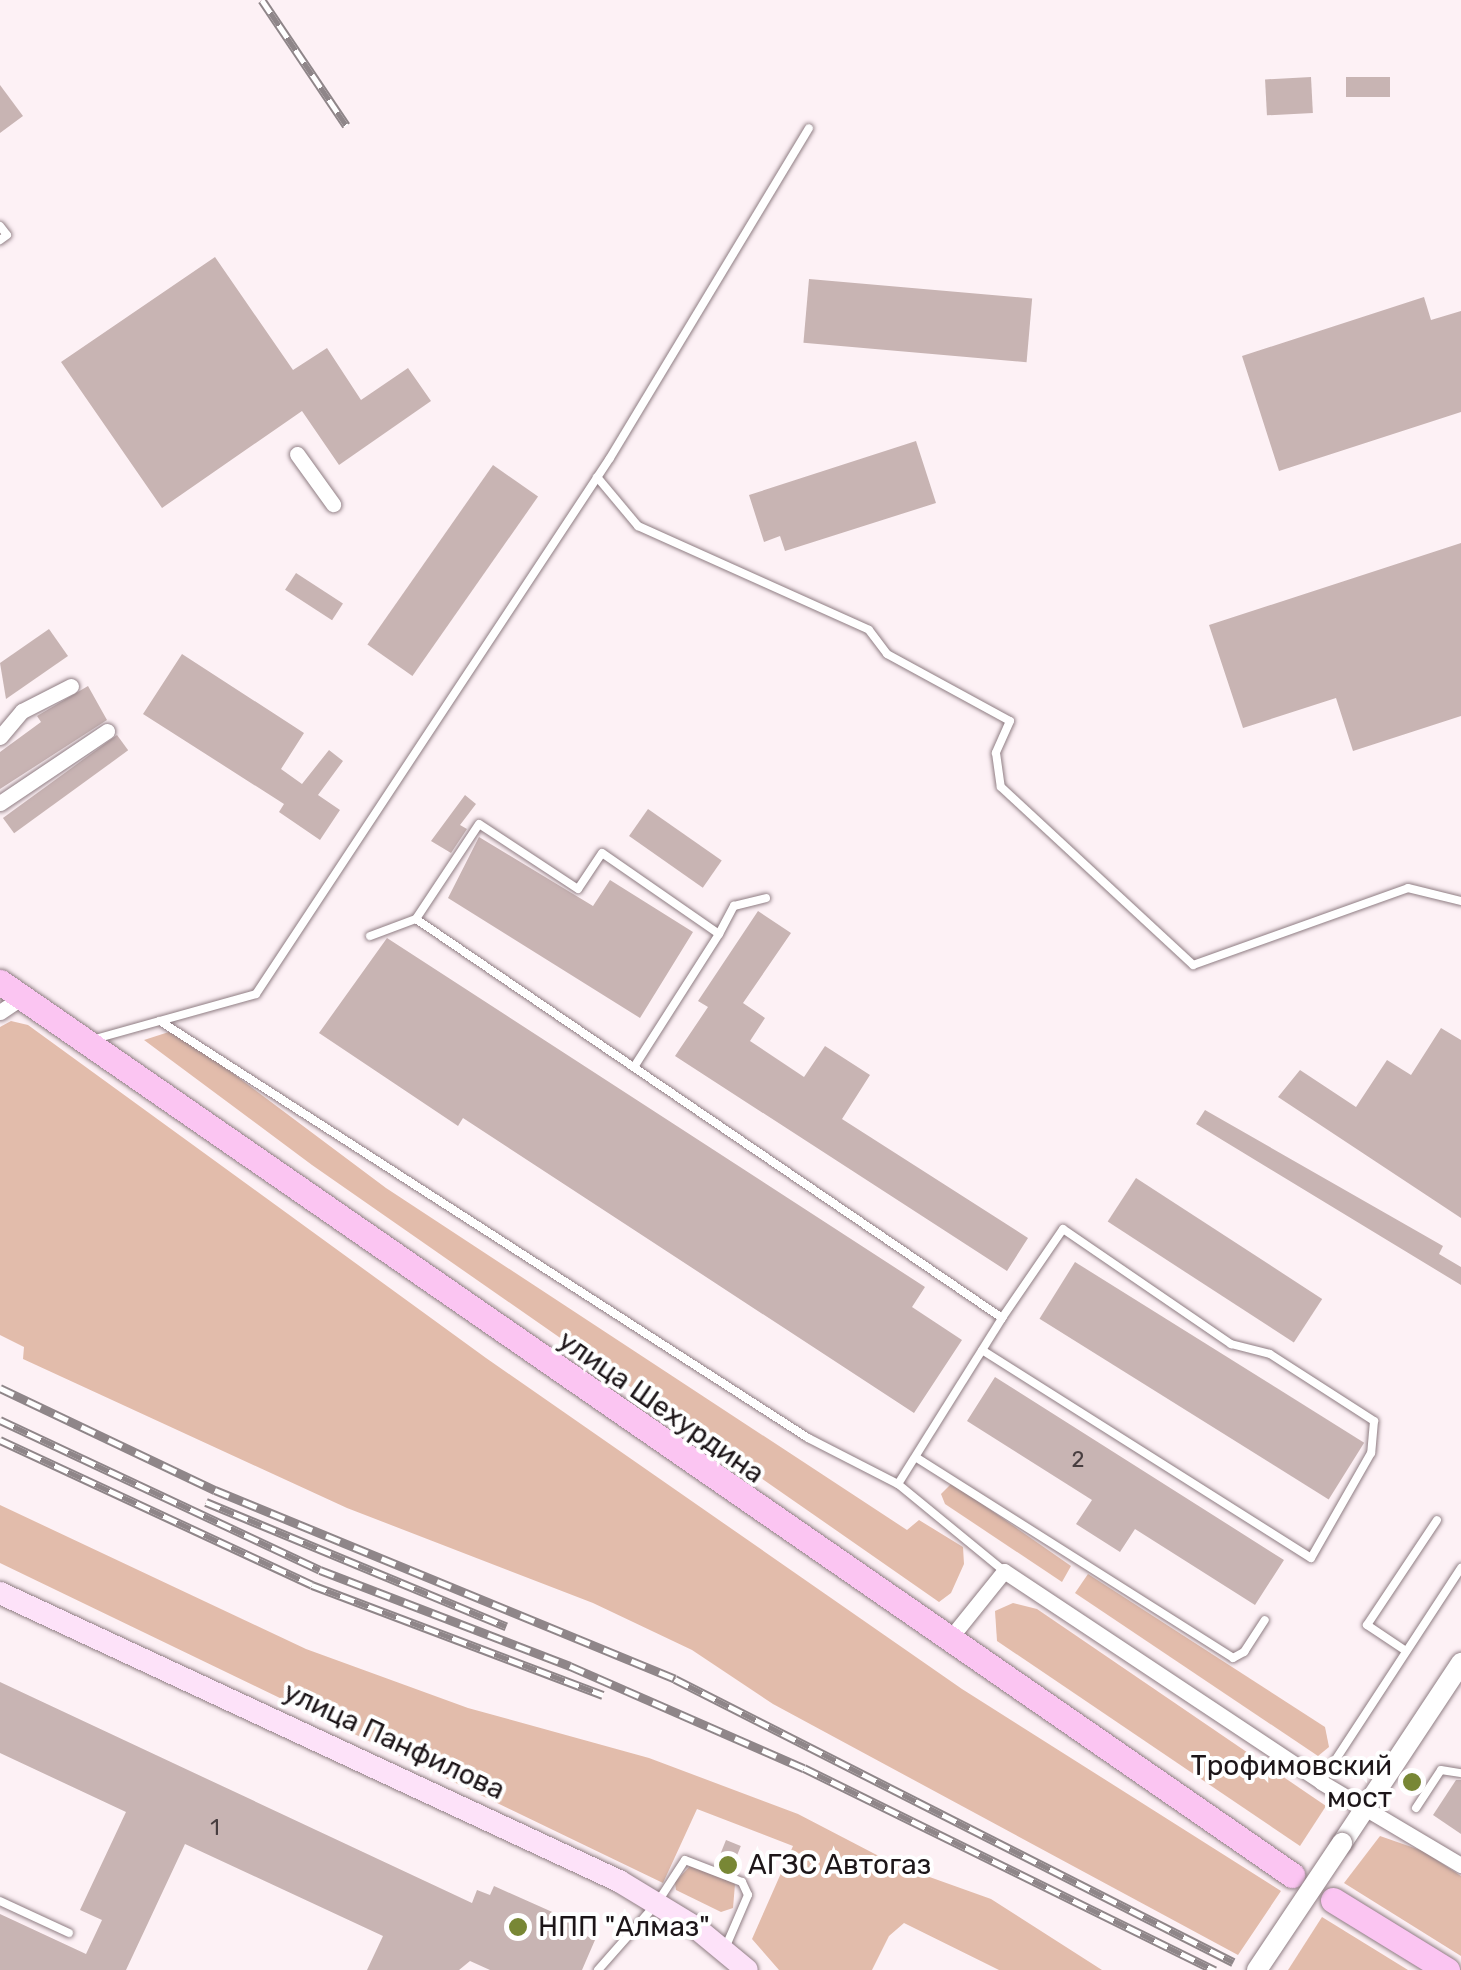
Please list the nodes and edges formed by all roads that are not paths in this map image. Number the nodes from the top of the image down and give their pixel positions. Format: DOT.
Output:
graph roads {
  1 [pos="809,128"];
  2 [pos="0,226"];
  3 [pos="0,240"];
  4 [pos="297,454"];
  5 [pos="598,477"];
  6 [pos="333,504"];
  7 [pos="71,686"];
  8 [pos="107,731"];
  9 [pos="0,738"];
  10 [pos="0,804"];
  11 [pos="766,898"];
  12 [pos="1461,901"];
  13 [pos="416,919"];
  14 [pos="720,934"];
  15 [pos="370,936"];
  16 [pos="0,982"];
  17 [pos="10,1005"];
  18 [pos="160,1021"];
  19 [pos="84,1042"];
  20 [pos="634,1067"];
  21 [pos="1002,1318"];
  22 [pos="982,1350"];
  23 [pos="916,1458"];
  24 [pos="898,1484"];
  25 [pos="1438,1520"];
  26 [pos="1461,1568"];
  27 [pos="1004,1571"];
  28 [pos="0,1592"];
  29 [pos="1266,1620"];
  30 [pos="947,1642"];
  31 [pos="1406,1650"];
  32 [pos="1461,1663"];
  33 [pos="1461,1774"];
  34 [pos="1322,1782"];
  35 [pos="1367,1806"];
  36 [pos="1416,1808"];
  37 [pos="1461,1865"];
  38 [pos="1292,1875"];
  39 [pos="1333,1900"];
  40 [pos="0,1901"];
  41 [pos="658,1903"];
  42 [pos="68,1933"];
  43 [pos="724,1950"];
  44 [pos="598,1970"];
  45 [pos="747,1970"];
  46 [pos="1256,1970"];
  47 [pos="1447,1970"];
  1 -- 5 [label="lane"];
  2 -- 3 [label="lane"];
  4 -- 6 [label="street"];
  5 -- 12 [label="lane"];
  5 -- 18 [label="lane"];
  7 -- 9 [label="street"];
  8 -- 10 [label="street"];
  11 -- 14 [label="lane"];
  13 -- 14 [label="lane"];
  13 -- 15 [label="lane"];
  13 -- 20 [label="lane"];
  14 -- 20 [label="lane"];
  16 -- 17 [label="main road, улица Шехурдина"];
  17 -- 19 [label="main road, улица Шехурдина"];
  18 -- 19 [label="lane"];
  18 -- 24 [label="lane"];
  19 -- 30 [label="main road, улица Шехурдина"];
  20 -- 21 [label="lane"];
  21 -- 22 [label="lane"];
  21 -- 22 [label="lane"];
  22 -- 23 [label="lane"];
  23 -- 24 [label="lane"];
  23 -- 29 [label="lane"];
  24 -- 27 [label="lane"];
  25 -- 31 [label="lane"];
  26 -- 31 [label="lane"];
  27 -- 30 [label="street"];
  27 -- 34 [label="street"];
  28 -- 41 [label="main road, улица Панфилова"];
  30 -- 38 [label="main road, улица Шехурдина"];
  31 -- 34 [label="lane"];
  32 -- 35 [label="street"];
  33 -- 36 [label="lane"];
  34 -- 35 [label="street"];
  35 -- 37 [label="street"];
  35 -- 46 [label="street, bridge"];
  39 -- 47 [label="main road"];
  40 -- 42 [label="lane"];
  41 -- 43 [label="main road, улица Панфилова"];
  41 -- 43 [label="lane"];
  41 -- 44 [label="lane"];
  43 -- 45 [label="main road, улица Панфилова"];
}
